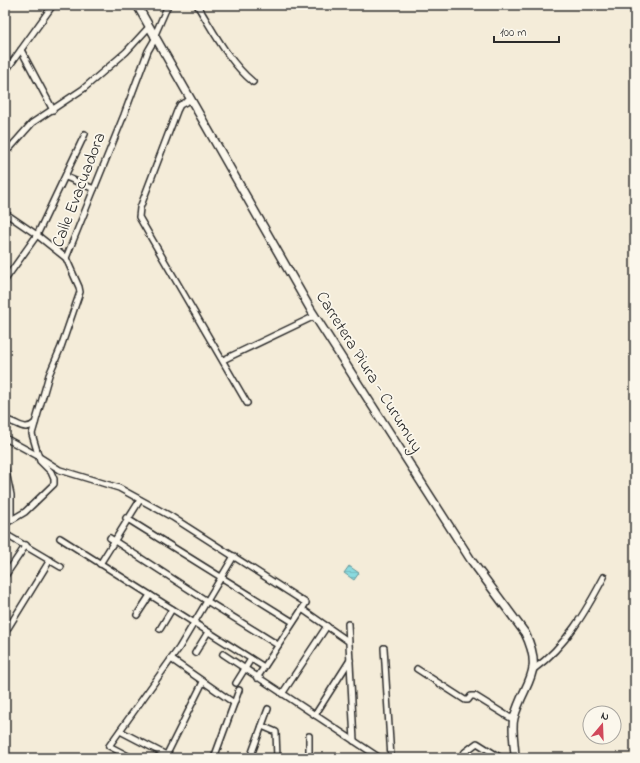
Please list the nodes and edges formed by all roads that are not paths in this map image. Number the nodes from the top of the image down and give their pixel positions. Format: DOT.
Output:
graph roads {
  1 [pos="53,5"];
  2 [pos="137,5"];
  3 [pos="168,5"];
  4 [pos="197,5"];
  5 [pos="149,27"];
  6 [pos="155,38"];
  7 [pos="21,50"];
  8 [pos="5,72"];
  9 [pos="252,82"];
  10 [pos="190,100"];
  11 [pos="53,110"];
  12 [pos="85,134"];
  13 [pos="6,150"];
  14 [pos="66,177"];
  15 [pos="94,189"];
  16 [pos="5,213"];
  17 [pos="37,235"];
  18 [pos="66,258"];
  19 [pos="6,277"];
  20 [pos="315,316"];
  21 [pos="223,360"];
  22 [pos="247,403"];
  23 [pos="7,420"];
  24 [pos="36,422"];
  25 [pos="5,425"];
  26 [pos="5,438"];
  27 [pos="38,456"];
  28 [pos="5,467"];
  29 [pos="6,475"];
  30 [pos="140,500"];
  31 [pos="127,518"];
  32 [pos="5,534"];
  33 [pos="60,538"];
  34 [pos="112,540"];
  35 [pos="26,545"];
  36 [pos="234,556"];
  37 [pos="50,560"];
  38 [pos="100,564"];
  39 [pos="61,567"];
  40 [pos="5,576"];
  41 [pos="604,577"];
  42 [pos="221,578"];
  43 [pos="150,595"];
  44 [pos="207,601"];
  45 [pos="172,609"];
  46 [pos="302,609"];
  47 [pos="137,615"];
  48 [pos="294,622"];
  49 [pos="194,623"];
  50 [pos="348,624"];
  51 [pos="7,626"];
  52 [pos="327,626"];
  53 [pos="160,629"];
  54 [pos="208,632"];
  55 [pos="5,633"];
  56 [pos="348,641"];
  57 [pos="229,645"];
  58 [pos="278,645"];
  59 [pos="384,648"];
  60 [pos="195,653"];
  61 [pos="171,659"];
  62 [pos="251,659"];
  63 [pos="350,660"];
  64 [pos="264,667"];
  65 [pos="245,668"];
  66 [pos="417,669"];
  67 [pos="534,669"];
  68 [pos="257,678"];
  69 [pos="203,682"];
  70 [pos="236,683"];
  71 [pos="239,690"];
  72 [pos="282,694"];
  73 [pos="234,703"];
  74 [pos="268,708"];
  75 [pos="315,715"];
  76 [pos="514,720"];
  77 [pos="262,726"];
  78 [pos="120,731"];
  79 [pos="309,736"];
  80 [pos="354,741"];
  81 [pos="165,756"];
  82 [pos="491,756"];
  83 [pos="132,758"];
  84 [pos="172,758"];
  85 [pos="214,758"];
  86 [pos="250,758"];
  87 [pos="277,758"];
  88 [pos="309,758"];
  89 [pos="380,758"];
  90 [pos="391,758"];
  91 [pos="461,758"];
  92 [pos="501,758"];
  93 [pos="515,758"];
  1 -- 7 [label="street"];
  2 -- 5 [label="main road, Carretera Piura - Curumuy"];
  3 -- 6 [label="street, Calle Evacuadora"];
  4 -- 9 [label="street"];
  5 -- 6 [label="main road, Carretera Piura - Curumuy"];
  5 -- 11 [label="street"];
  6 -- 10 [label="main road, Carretera Piura - Curumuy"];
  6 -- 15 [label="street, Calle Evacuadora"];
  7 -- 8 [label="street"];
  7 -- 11 [label="street"];
  10 -- 20 [label="main road, Carretera Piura - Curumuy"];
  10 -- 21 [label="street"];
  11 -- 13 [label="street"];
  12 -- 14 [label="street"];
  14 -- 15 [label="street"];
  14 -- 17 [label="street"];
  15 -- 18 [label="street, Calle Evacuadora"];
  16 -- 17 [label="street"];
  17 -- 18 [label="street"];
  17 -- 19 [label="street"];
  18 -- 24 [label="street, Calle Evacuadora"];
  20 -- 21 [label="street"];
  20 -- 67 [label="main road, Carretera Piura - Curumuy"];
  21 -- 22 [label="street"];
  23 -- 24 [label="street"];
  23 -- 25 [label="street"];
  24 -- 27 [label="street, Calle Evacuadora"];
  26 -- 27 [label="street"];
  27 -- 29 [label="street"];
  27 -- 30 [label="street"];
  28 -- 29 [label="street"];
  30 -- 31 [label="street"];
  30 -- 36 [label="street"];
  31 -- 34 [label="street"];
  31 -- 42 [label="street"];
  32 -- 35 [label="street"];
  33 -- 38 [label="street"];
  34 -- 38 [label="street"];
  34 -- 44 [label="street"];
  35 -- 37 [label="street"];
  35 -- 40 [label="street"];
  36 -- 42 [label="street"];
  36 -- 46 [label="street"];
  37 -- 39 [label="street"];
  37 -- 51 [label="street"];
  38 -- 43 [label="street"];
  41 -- 67 [label="street"];
  42 -- 44 [label="street"];
  42 -- 48 [label="street"];
  43 -- 45 [label="street"];
  43 -- 47 [label="street"];
  44 -- 49 [label="street"];
  44 -- 58 [label="street"];
  45 -- 49 [label="street"];
  45 -- 53 [label="street"];
  46 -- 48 [label="street"];
  46 -- 52 [label="street"];
  48 -- 58 [label="street"];
  49 -- 54 [label="street"];
  49 -- 61 [label="street"];
  50 -- 56 [label="street"];
  51 -- 55 [label="street"];
  52 -- 56 [label="street"];
  52 -- 72 [label="street"];
  54 -- 57 [label="street"];
  54 -- 60 [label="street"];
  56 -- 63 [label="street"];
  57 -- 62 [label="street"];
  57 -- 65 [label="street"];
  58 -- 64 [label="street"];
  59 -- 90 [label="street"];
  61 -- 69 [label="street"];
  61 -- 78 [label="street"];
  62 -- 64 [label="street"];
  62 -- 65 [label="street"];
  63 -- 75 [label="street"];
  63 -- 80 [label="street"];
  64 -- 68 [label="street"];
  65 -- 68 [label="street"];
  65 -- 70 [label="street"];
  66 -- 76 [label="street"];
  67 -- 76 [label="main road, Carretera Piura - Curumuy"];
  68 -- 72 [label="street"];
  69 -- 73 [label="street"];
  69 -- 81 [label="street"];
  71 -- 73 [label="street"];
  72 -- 75 [label="street"];
  73 -- 85 [label="street"];
  74 -- 77 [label="street"];
  75 -- 80 [label="street"];
  76 -- 93 [label="main road, Carretera Piura - Curumuy"];
  77 -- 86 [label="street"];
  77 -- 87 [label="street"];
  78 -- 81 [label="street"];
  78 -- 83 [label="street"];
  79 -- 88 [label="street"];
  80 -- 89 [label="street"];
  81 -- 84 [label="street"];
  82 -- 91 [label="street"];
  82 -- 92 [label="street"];
}
